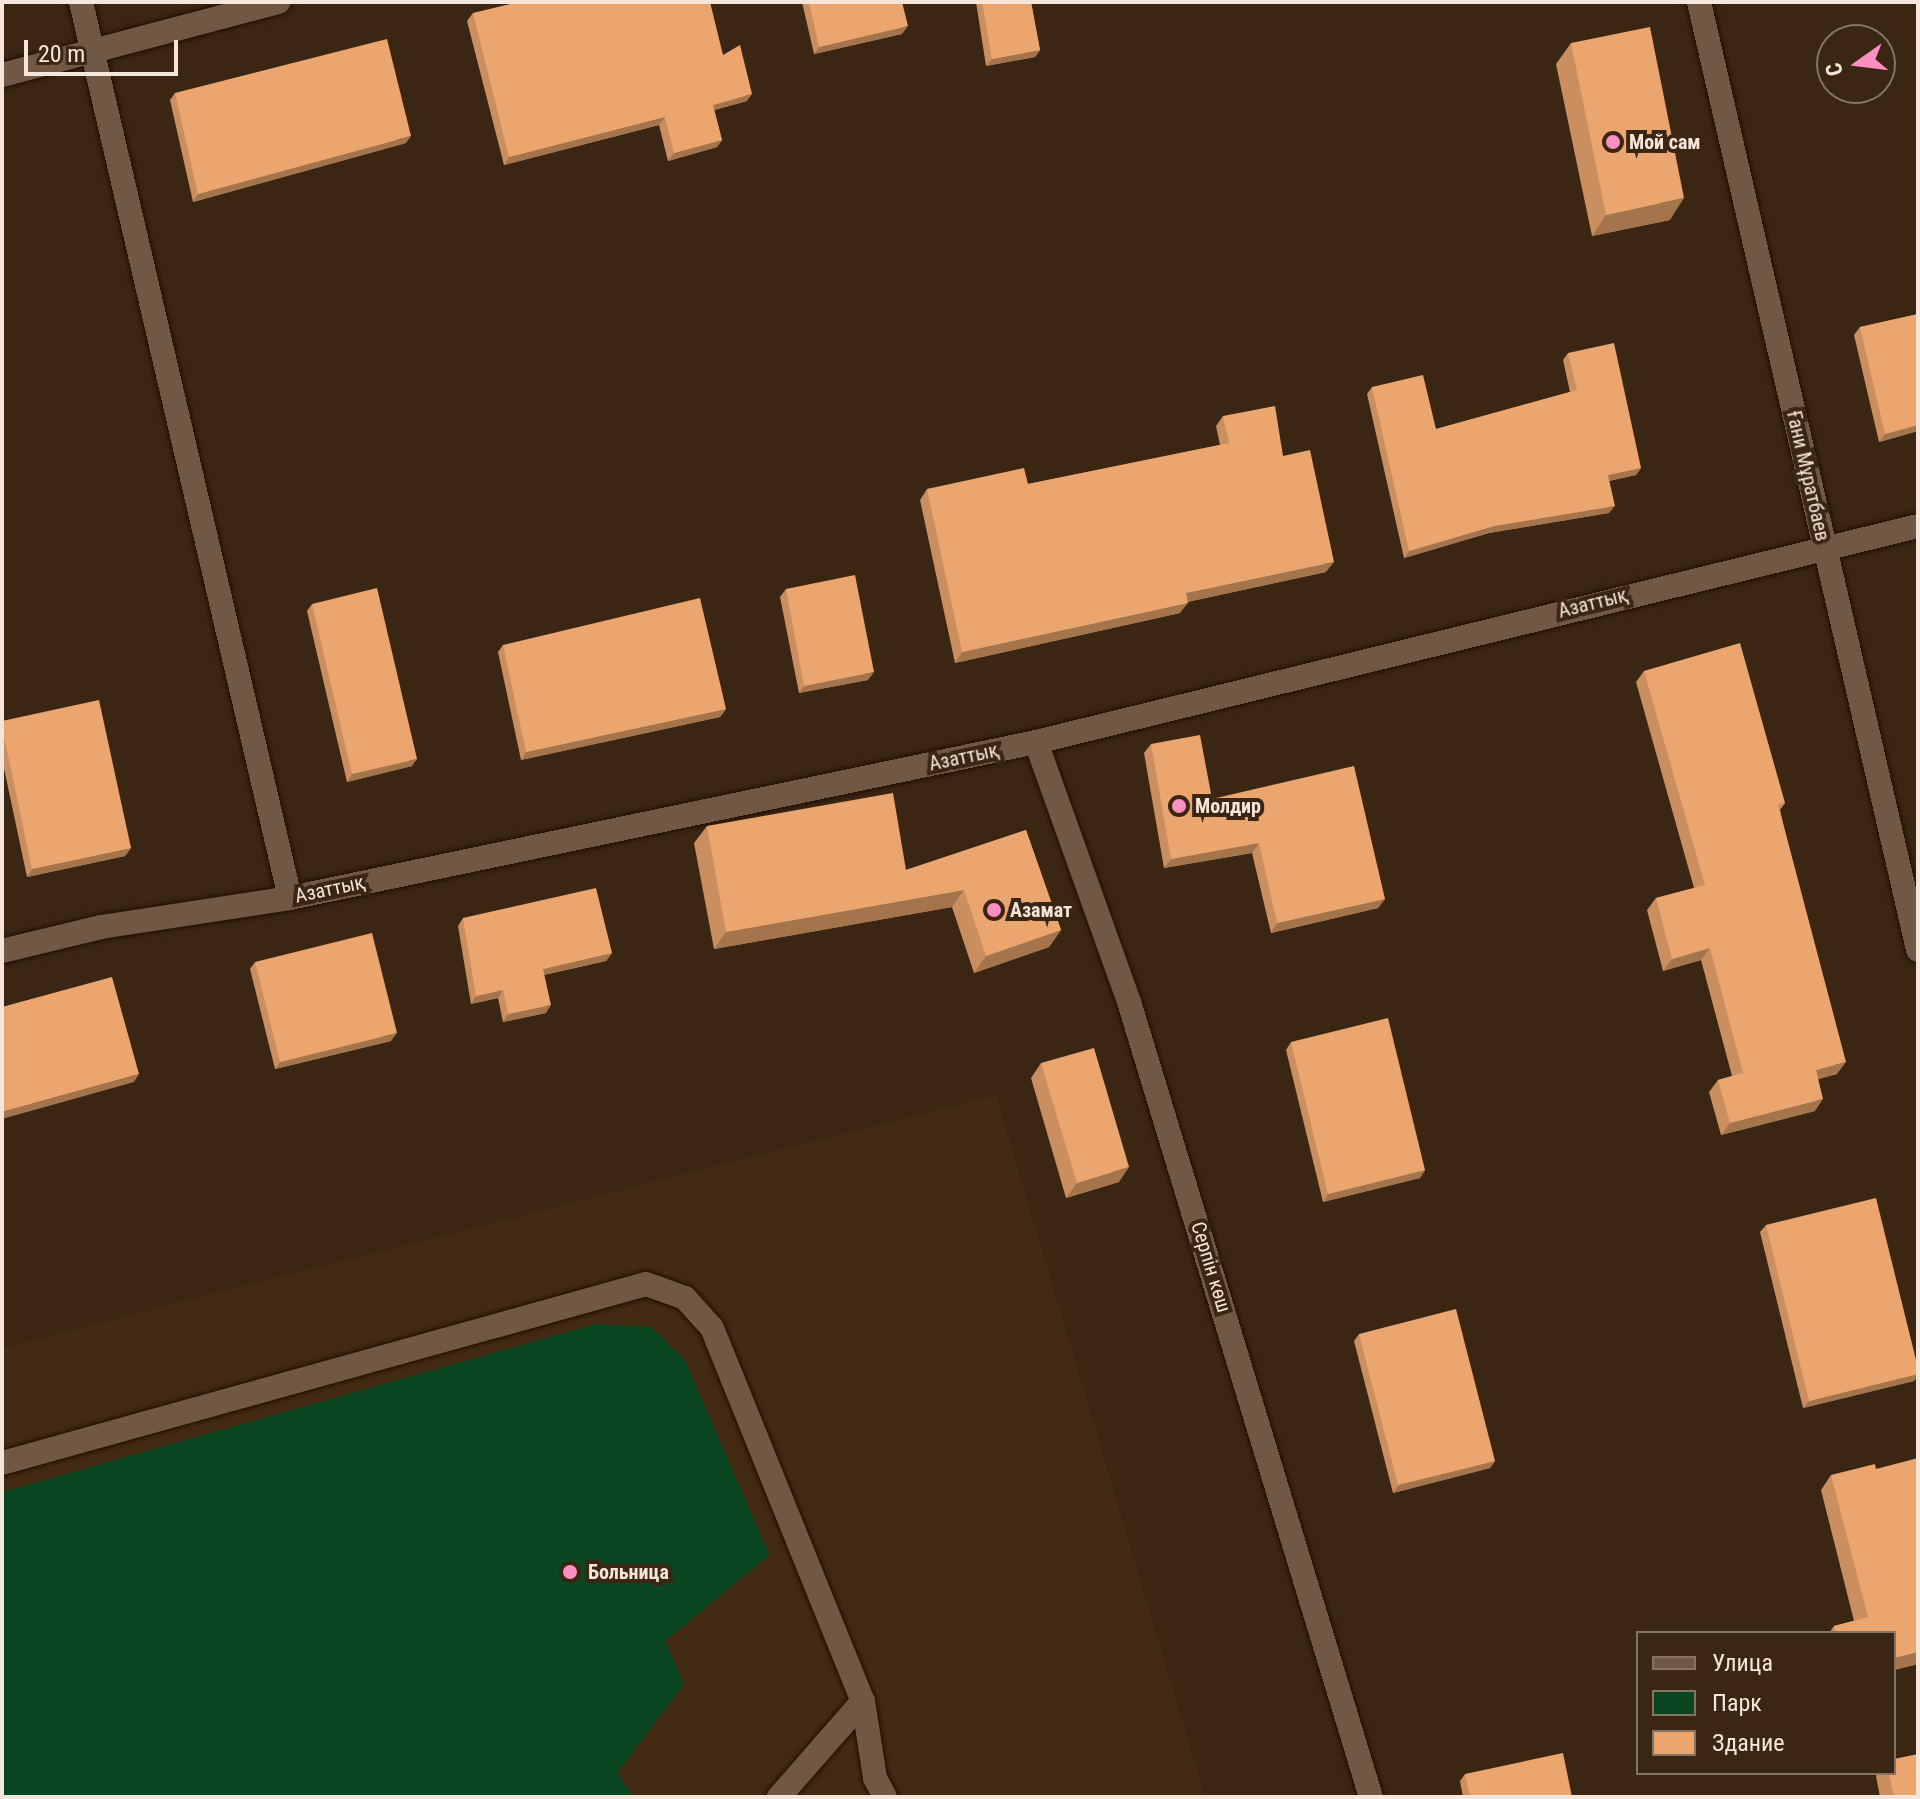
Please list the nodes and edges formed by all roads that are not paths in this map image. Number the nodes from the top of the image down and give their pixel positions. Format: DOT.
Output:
graph roads {
  1 [pos="81,2"];
  2 [pos="279,2"];
  3 [pos="1699,2"];
  4 [pos="94,52"];
  5 [pos="2,75"];
  6 [pos="1918,526"];
  7 [pos="1824,546"];
  8 [pos="1036,742"];
  9 [pos="290,898"];
  10 [pos="1918,950"];
  11 [pos="2,951"];
  12 [pos="2,1463"];
  13 [pos="863,1701"];
  14 [pos="779,1797"];
  15 [pos="885,1797"];
  16 [pos="1371,1797"];
  1 -- 4 [label="street"];
  2 -- 4 [label="street"];
  3 -- 7 [label="street, Ғани Мұратбаев"];
  4 -- 5 [label="street"];
  4 -- 9 [label="street"];
  6 -- 7 [label="street, Азаттық"];
  7 -- 8 [label="street, Азаттық"];
  7 -- 10 [label="street, Ғани Мұратбаев"];
  8 -- 9 [label="street, Азаттық"];
  8 -- 16 [label="street, Серпін көш"];
  9 -- 11 [label="street, Азаттық"];
  12 -- 13 [label="street"];
  13 -- 14 [label="street"];
  13 -- 15 [label="street"];
}
